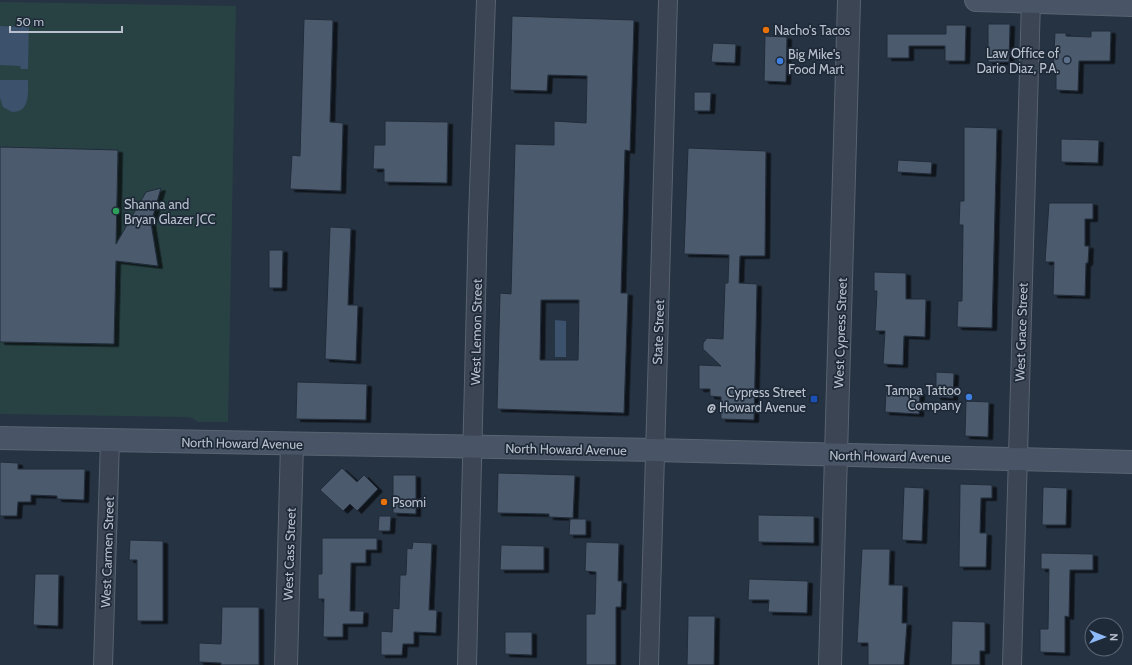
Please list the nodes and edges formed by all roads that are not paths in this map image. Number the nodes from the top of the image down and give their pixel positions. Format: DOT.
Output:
graph roads {
  1 [pos="486,0"];
  2 [pos="668,0"];
  3 [pos="848,0"];
  4 [pos="976,0"];
  5 [pos="1031,1"];
  6 [pos="1132,5"];
  7 [pos="0,438"];
  8 [pos="110,440"];
  9 [pos="292,444"];
  10 [pos="473,447"];
  11 [pos="654,450"];
  12 [pos="836,454"];
  13 [pos="1017,459"];
  14 [pos="1132,462"];
  15 [pos="104,665"];
  16 [pos="286,665"];
  17 [pos="467,665"];
  18 [pos="649,665"];
  19 [pos="830,665"];
  20 [pos="1012,665"];
  1 -- 10 [label="street, West Lemon Street"];
  2 -- 11 [label="street, State Street"];
  3 -- 12 [label="street, West Cypress Street"];
  4 -- 5 [label="main road"];
  5 -- 6 [label="main road"];
  5 -- 13 [label="street, West Grace Street"];
  7 -- 8 [label="main road, North Howard Avenue"];
  8 -- 9 [label="main road, North Howard Avenue"];
  8 -- 15 [label="street, West Carmen Street"];
  9 -- 10 [label="main road, North Howard Avenue"];
  9 -- 16 [label="street, West Cass Street"];
  10 -- 11 [label="main road, North Howard Avenue"];
  10 -- 17 [label="street, West Lemon Street"];
  11 -- 12 [label="main road, North Howard Avenue"];
  11 -- 18 [label="street, State Street"];
  12 -- 13 [label="main road, North Howard Avenue"];
  12 -- 19 [label="street, West Cypress Street"];
  13 -- 14 [label="main road, North Howard Avenue"];
  13 -- 20 [label="street, West Grace Street"];
}
